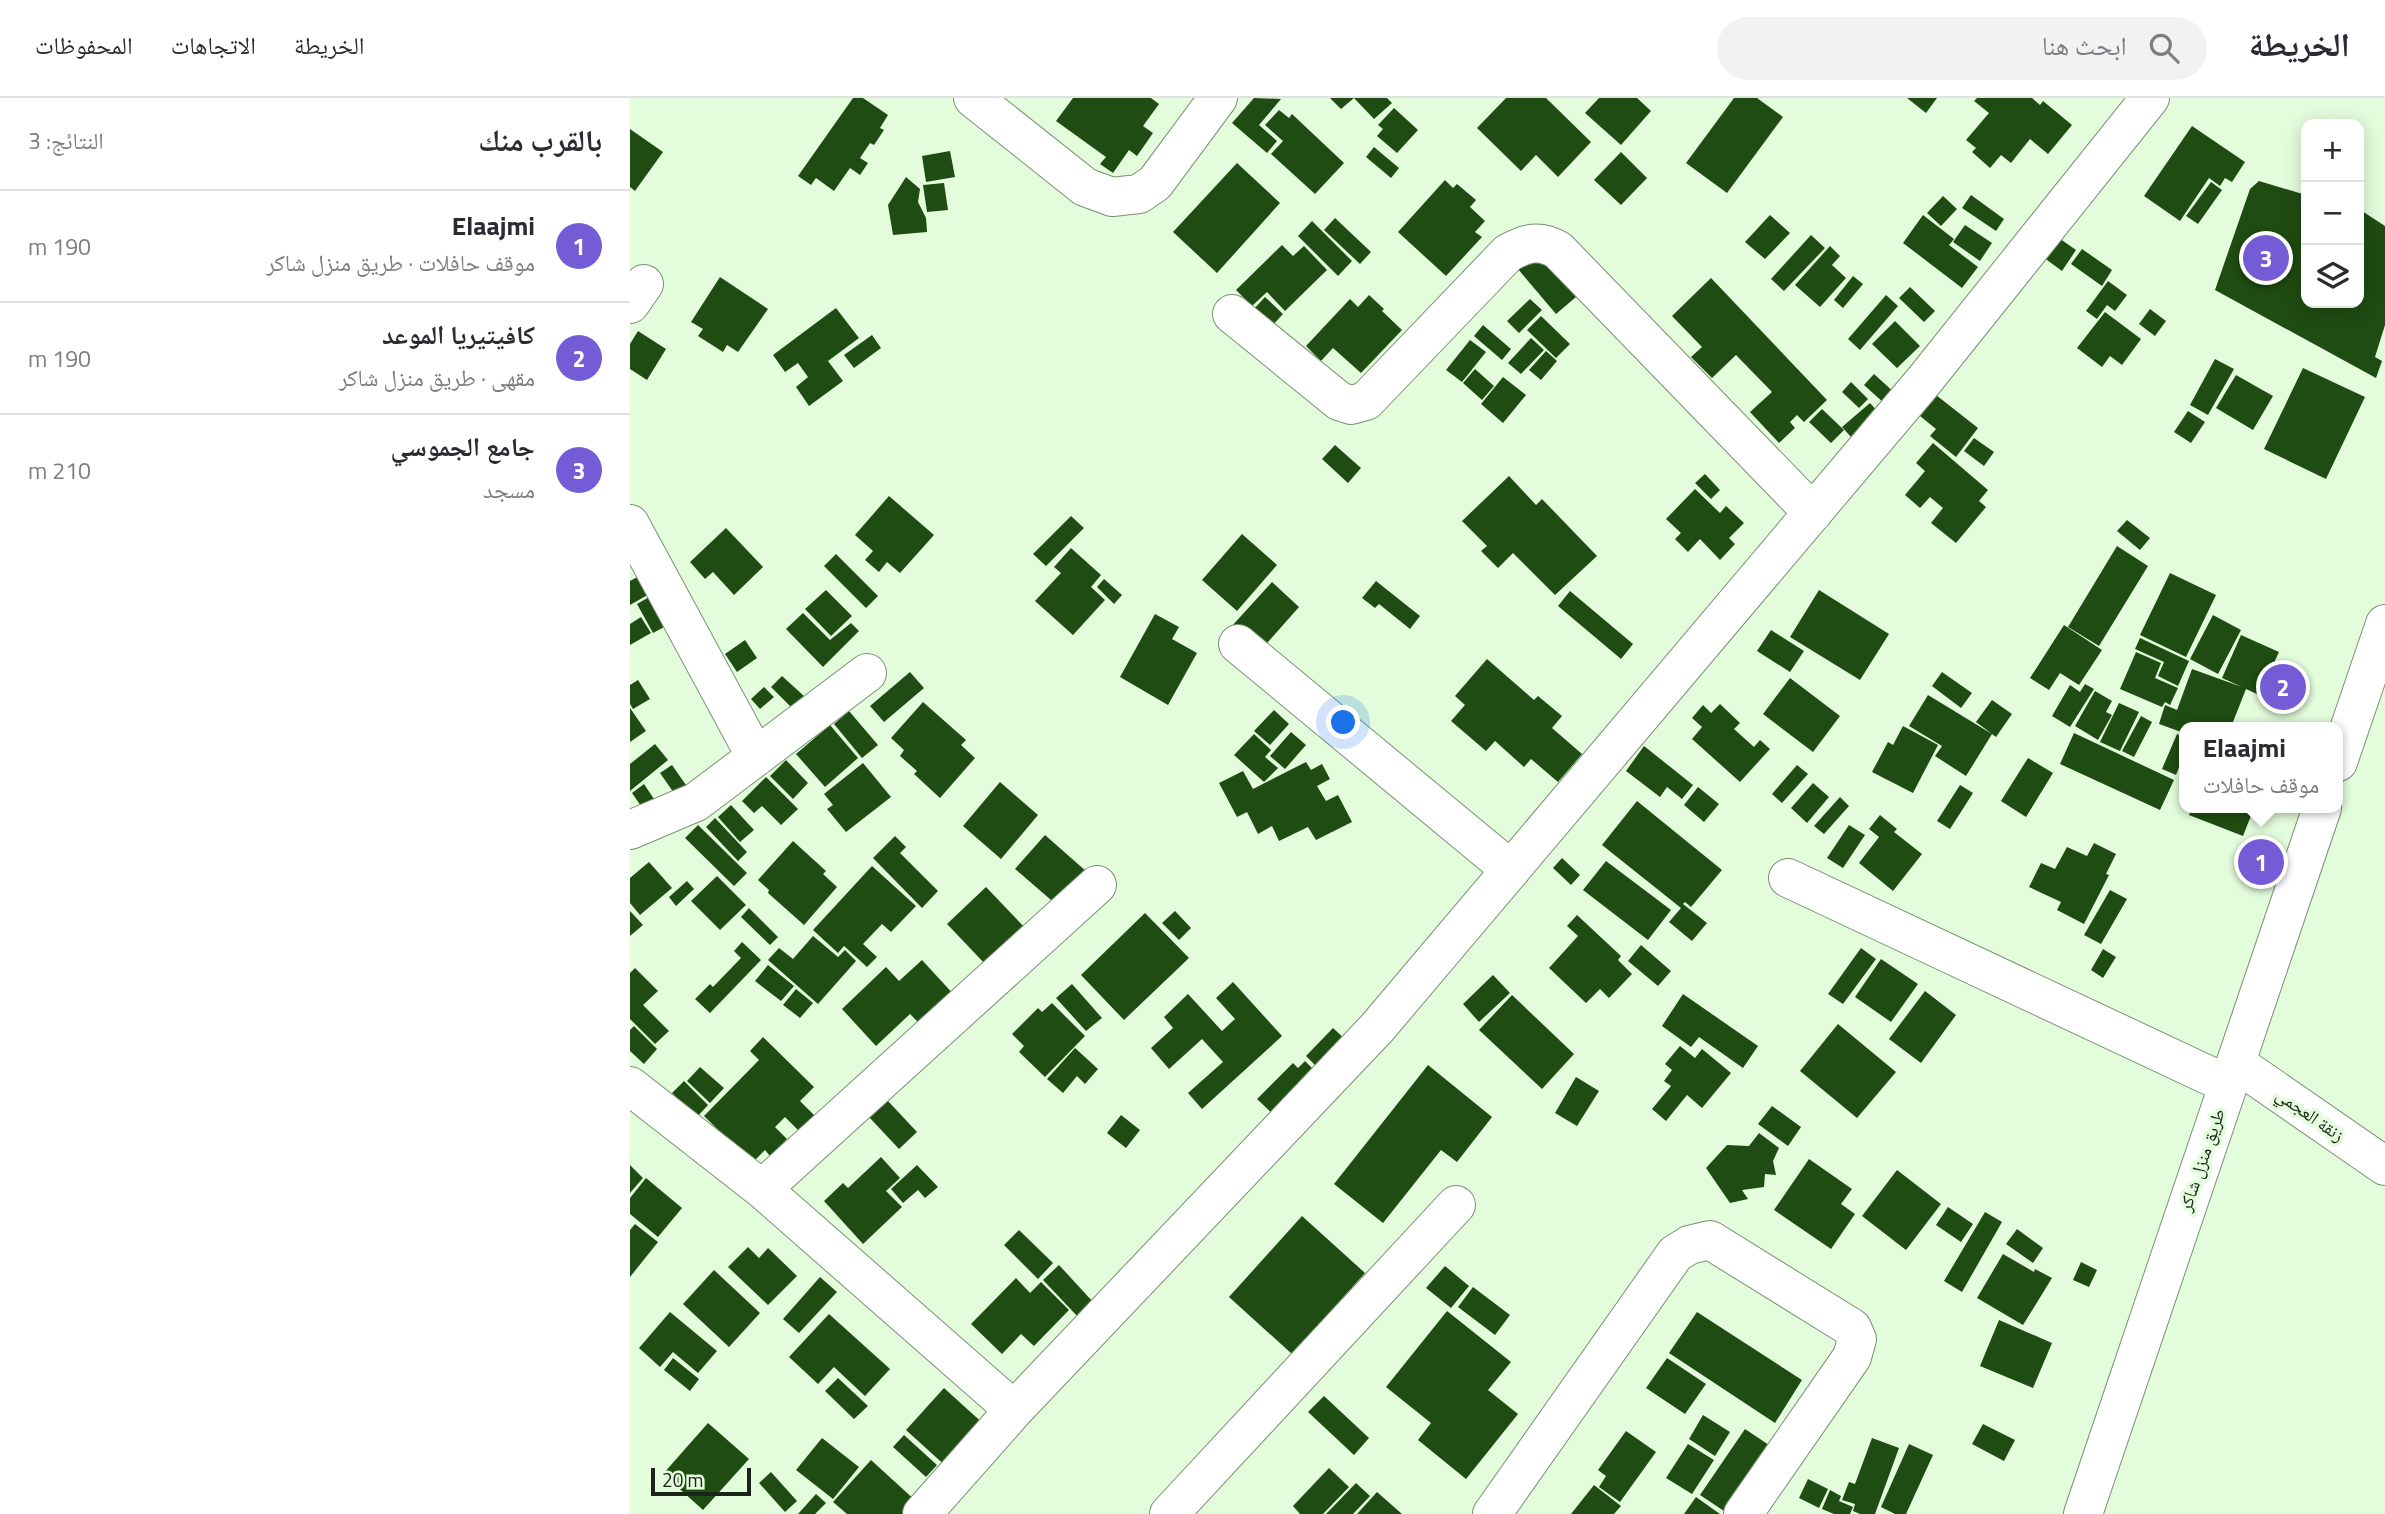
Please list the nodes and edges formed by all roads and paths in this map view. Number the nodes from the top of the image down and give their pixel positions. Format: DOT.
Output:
graph roads {
  1 [pos="973,98"];
  2 [pos="1218,98"];
  3 [pos="2150,98"];
  4 [pos="1232,314"];
  5 [pos="1813,513"];
  6 [pos="630,524"];
  7 [pos="2385,624"];
  8 [pos="1238,643"];
  9 [pos="867,673"];
  10 [pos="2343,747"];
  11 [pos="756,757"];
  12 [pos="2320,813"];
  13 [pos="630,830"];
  14 [pos="1511,870"];
  15 [pos="1787,878"];
  16 [pos="1097,885"];
  17 [pos="2232,1074"];
  18 [pos="630,1086"];
  19 [pos="2385,1166"];
  20 [pos="762,1189"];
  21 [pos="1455,1206"];
  22 [pos="1014,1410"];
  23 [pos="922,1514"];
  24 [pos="1169,1514"];
  25 [pos="1492,1514"];
  26 [pos="1743,1514"];
  27 [pos="2083,1514"];
  1 -- 2 [label="street"];
  3 -- 5 [label="street"];
  4 -- 5 [label="street"];
  5 -- 14 [label="street"];
  6 -- 11 [label="street"];
  7 -- 10 [label="street"];
  8 -- 14 [label="street"];
  9 -- 11 [label="street"];
  11 -- 13 [label="street"];
  12 -- 17 [label="street, طريق منزل شاكر"];
  14 -- 22 [label="street"];
  15 -- 17 [label="street, زنقة العجمي"];
  16 -- 20 [label="street"];
  17 -- 19 [label="street, زنقة العجمي"];
  17 -- 27 [label="street, طريق منزل شاكر"];
  18 -- 20 [label="street"];
  20 -- 22 [label="street"];
  21 -- 24 [label="street"];
  22 -- 23 [label="street"];
  25 -- 26 [label="street"];
}
